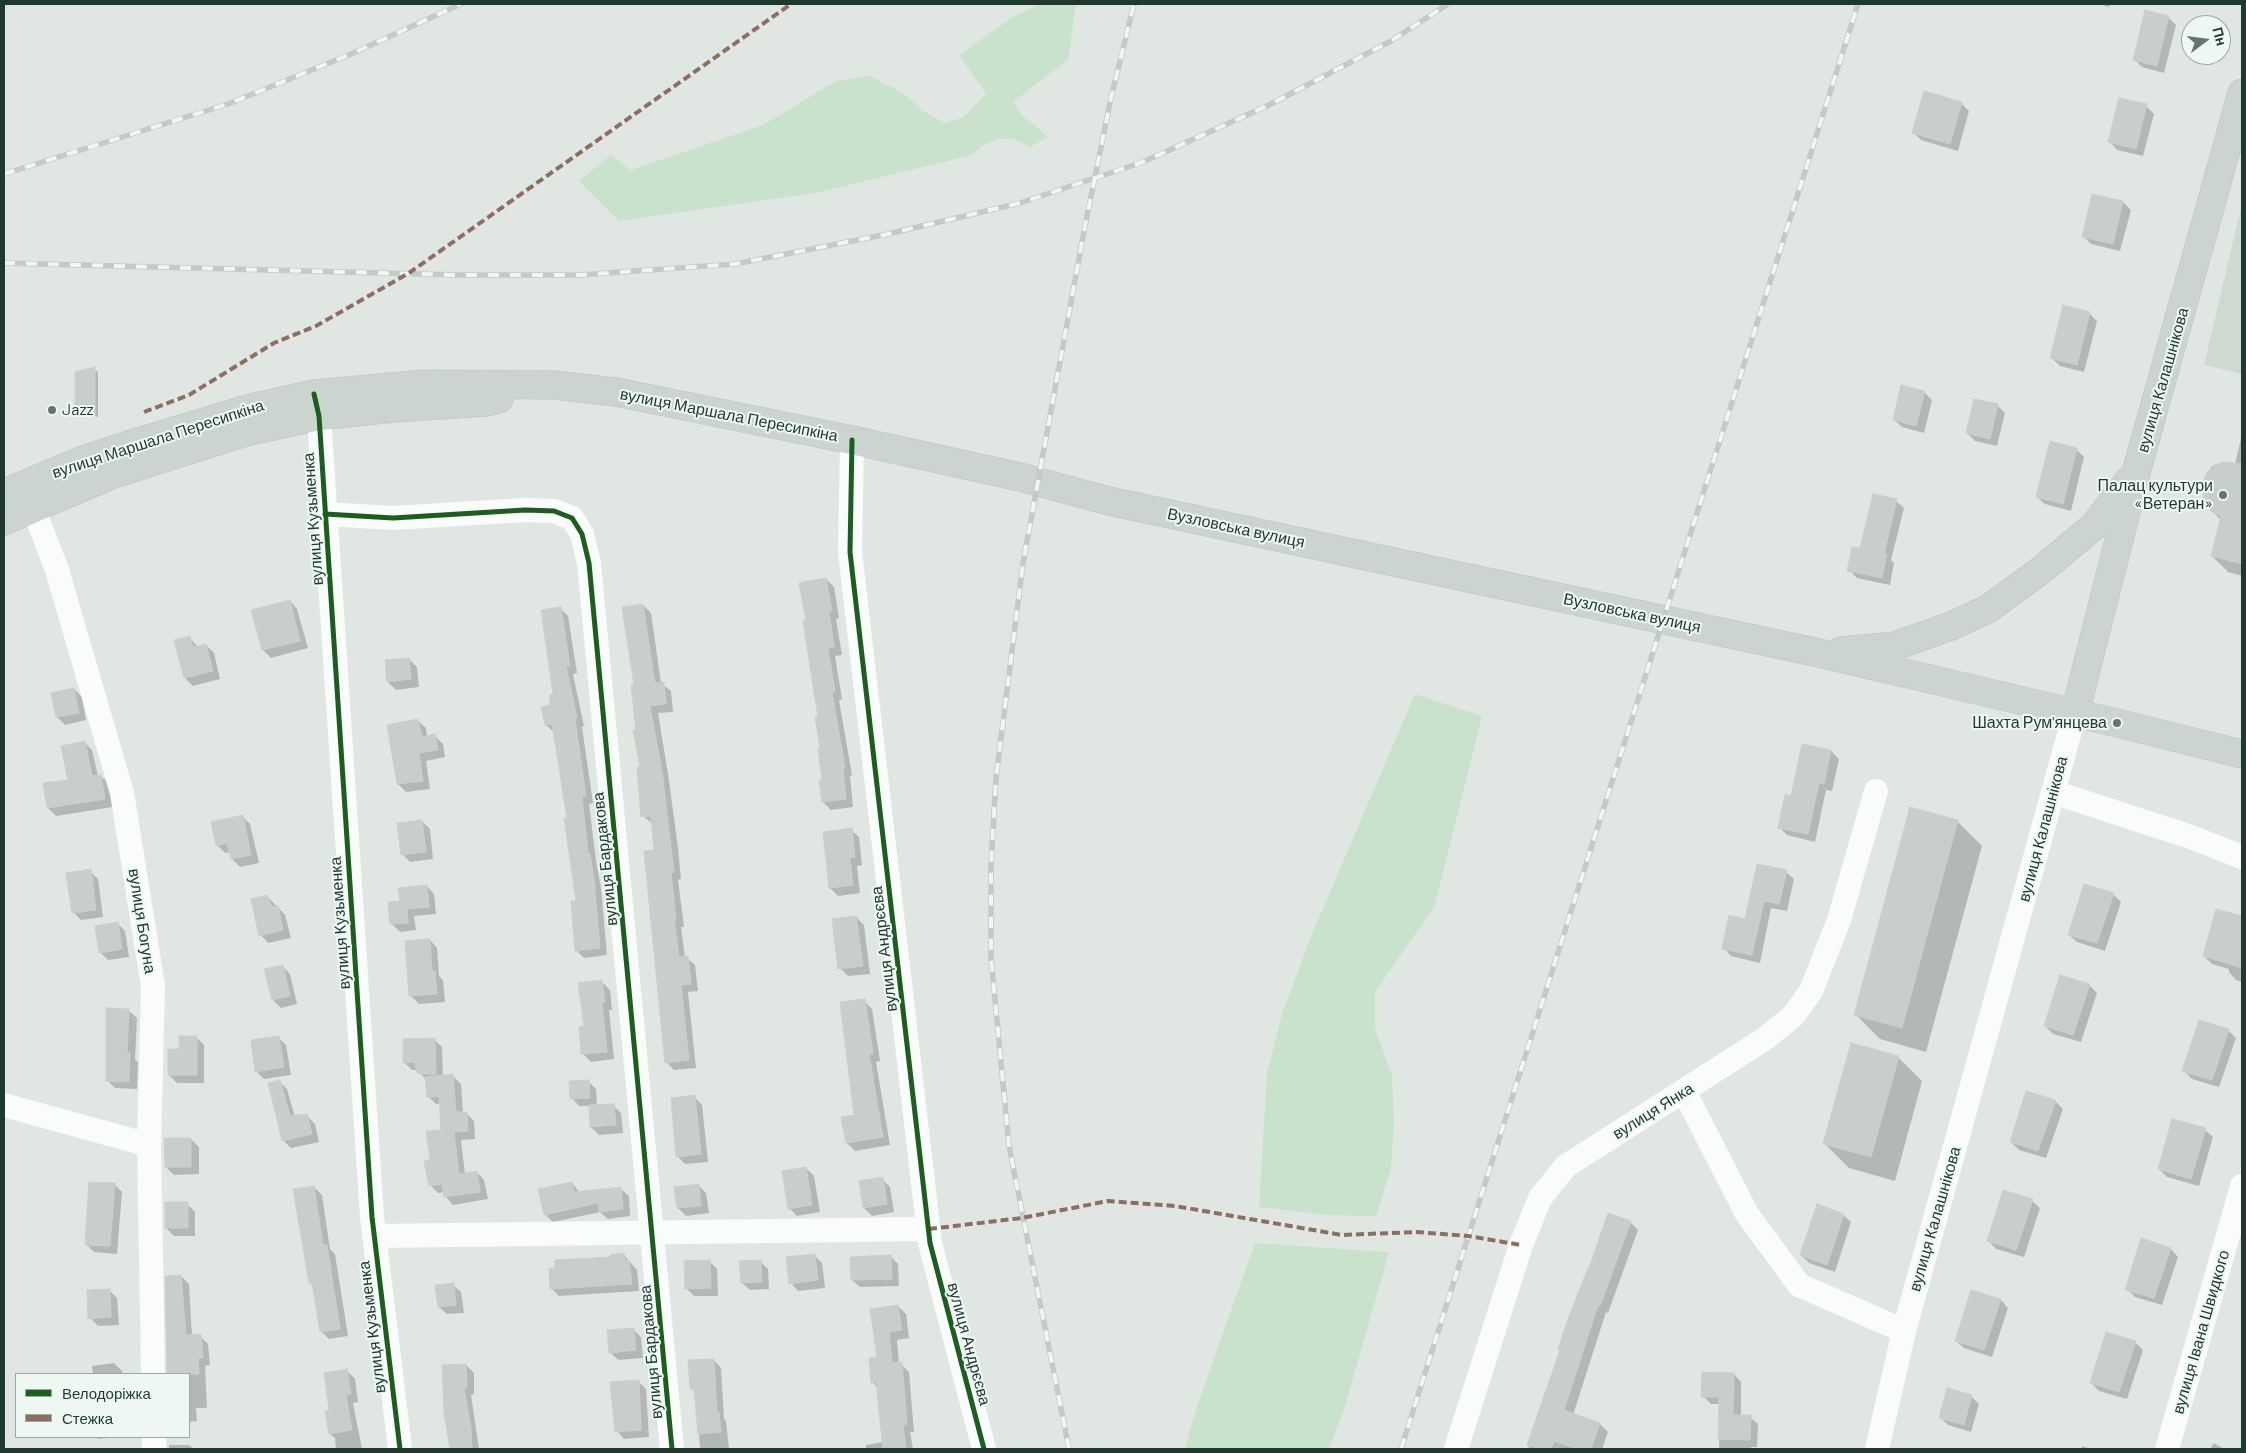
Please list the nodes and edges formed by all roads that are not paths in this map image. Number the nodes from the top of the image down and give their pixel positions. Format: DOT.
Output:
graph roads {
  1 [pos="2242,93"];
  2 [pos="316,405"];
  3 [pos="852,440"];
  4 [pos="2137,469"];
  5 [pos="1020,477"];
  6 [pos="20,495"];
  7 [pos="325,514"];
  8 [pos="4,521"];
  9 [pos="1819,653"];
  10 [pos="2075,713"];
  11 [pos="2242,754"];
  12 [pos="1876,791"];
  13 [pos="2053,792"];
  14 [pos="2242,857"];
  15 [pos="1684,1092"];
  16 [pos="4,1105"];
  17 [pos="149,1145"];
  18 [pos="2242,1186"];
  19 [pos="929,1229"];
  20 [pos="653,1233"];
  21 [pos="374,1236"];
  22 [pos="1904,1331"];
  23 [pos="153,1373"];
  24 [pos="400,1449"];
  25 [pos="672,1449"];
  26 [pos="984,1449"];
  27 [pos="1456,1449"];
  28 [pos="1877,1449"];
  29 [pos="2167,1449"];
  1 -- 4 [label="main road, вулиця Калашнікова"];
  2 -- 3 [label="main road, вулиця Маршала Пересипкіна"];
  2 -- 6 [label="main road, вулиця Маршала Пересипкіна"];
  2 -- 7 [label="street, вулиця Кузьменка"];
  3 -- 5 [label="main road, вулиця Маршала Пересипкіна"];
  3 -- 19 [label="street, вулиця Андрєєва"];
  4 -- 9 [label="main road"];
  4 -- 10 [label="main road, вулиця Калашнікова"];
  5 -- 9 [label="main road, Вузловська вулиця"];
  6 -- 8 [label="main road, вулиця Маршала Пересипкіна"];
  6 -- 17 [label="street, вулиця Богуна"];
  7 -- 20 [label="street, вулиця Бардакова"];
  7 -- 21 [label="street, вулиця Кузьменка"];
  9 -- 10 [label="main road, Вузловська вулиця"];
  10 -- 11 [label="main road, Вузловська вулиця"];
  10 -- 13 [label="street, вулиця Калашнікова"];
  12 -- 15 [label="street, вулиця Янка"];
  13 -- 14 [label="street"];
  13 -- 22 [label="street, вулиця Калашнікова"];
  15 -- 22 [label="street"];
  15 -- 27 [label="street, вулиця Янка"];
  16 -- 17 [label="street"];
  17 -- 23 [label="street, вулиця Богуна"];
  18 -- 29 [label="street, вулиця Івана Швидкого"];
  19 -- 20 [label="street"];
  19 -- 26 [label="street, вулиця Андрєєва"];
  20 -- 21 [label="street"];
  20 -- 25 [label="street, вулиця Бардакова"];
  21 -- 24 [label="street, вулиця Кузьменка"];
  22 -- 28 [label="street, вулиця Калашнікова"];
}
